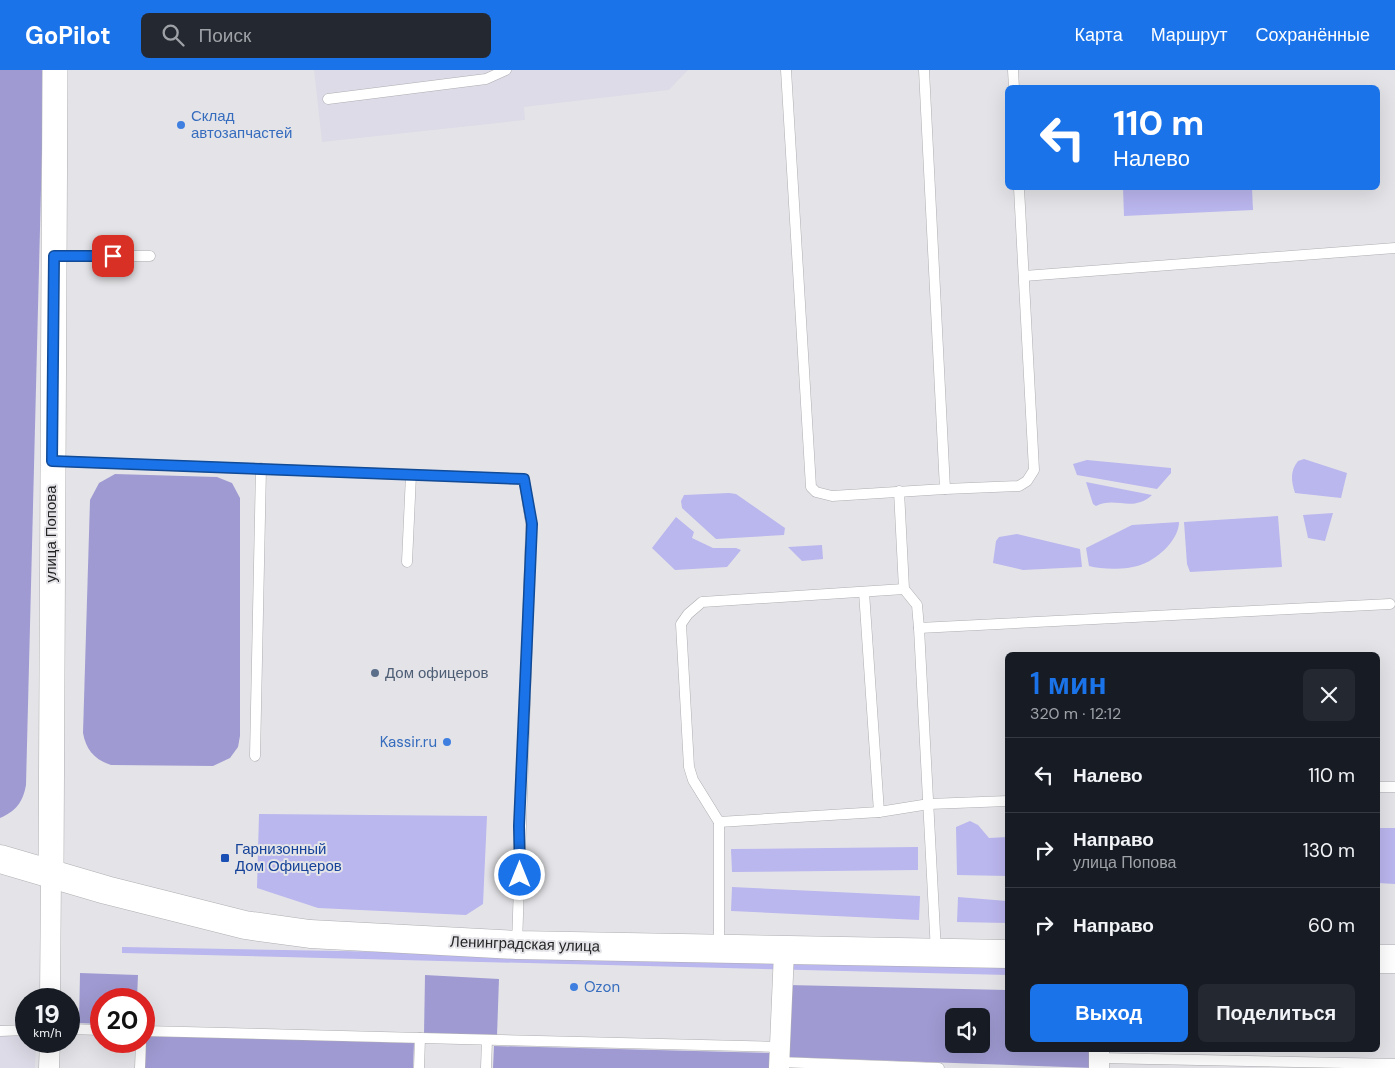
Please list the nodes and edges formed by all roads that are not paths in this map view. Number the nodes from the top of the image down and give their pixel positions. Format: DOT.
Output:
graph roads {
  1 [pos="56,70"];
  2 [pos="506,70"];
  3 [pos="786,70"];
  4 [pos="924,70"];
  5 [pos="1013,70"];
  6 [pos="1014,85"];
  7 [pos="328,99"];
  8 [pos="1019,190"];
  9 [pos="1395,248"];
  10 [pos="54,256"];
  11 [pos="150,256"];
  12 [pos="1024,276"];
  13 [pos="52,461"];
  14 [pos="261,468"];
  15 [pos="411,475"];
  16 [pos="945,489"];
  17 [pos="899,491"];
  18 [pos="407,562"];
  19 [pos="904,590"];
  20 [pos="864,592"];
  21 [pos="1390,604"];
  22 [pos="920,628"];
  23 [pos="255,756"];
  24 [pos="1380,787"];
  25 [pos="1395,787"];
  26 [pos="1005,801"];
  27 [pos="929,804"];
  28 [pos="879,812"];
  29 [pos="719,822"];
  30 [pos="0,859"];
  31 [pos="51,874"];
  32 [pos="516,945"];
  33 [pos="719,950"];
  34 [pos="784,952"];
  35 [pos="936,953"];
  36 [pos="1005,954"];
  37 [pos="1380,959"];
  38 [pos="1395,959"];
  39 [pos="50,988"];
  40 [pos="15,1030"];
  41 [pos="0,1031"];
  42 [pos="155,1031"];
  43 [pos="420,1038"];
  44 [pos="487,1040"];
  45 [pos="50,1053"];
  46 [pos="140,1053"];
  47 [pos="779,1059"];
  48 [pos="1099,1059"];
  49 [pos="1395,1064"];
  50 [pos="49,1068"];
  51 [pos="140,1068"];
  52 [pos="419,1068"];
  53 [pos="486,1068"];
  54 [pos="939,1068"];
  1 -- 10 [label="street, улица Попова"];
  2 -- 7 [label="lane"];
  3 -- 17 [label="lane"];
  4 -- 16 [label="lane"];
  5 -- 6 [label="lane"];
  8 -- 12 [label="lane"];
  9 -- 12 [label="lane"];
  10 -- 11 [label="lane"];
  10 -- 13 [label="street, улица Попова"];
  12 -- 16 [label="lane"];
  13 -- 14 [label="lane"];
  13 -- 31 [label="street, улица Попова"];
  14 -- 15 [label="lane"];
  14 -- 23 [label="lane"];
  15 -- 18 [label="lane"];
  15 -- 32 [label="lane"];
  16 -- 17 [label="lane"];
  17 -- 19 [label="lane"];
  19 -- 20 [label="lane"];
  19 -- 22 [label="lane"];
  20 -- 28 [label="lane"];
  20 -- 29 [label="lane"];
  21 -- 22 [label="lane"];
  22 -- 27 [label="lane"];
  24 -- 25 [label="lane"];
  26 -- 27 [label="lane"];
  27 -- 28 [label="lane"];
  27 -- 35 [label="lane"];
  28 -- 29 [label="lane"];
  29 -- 33 [label="lane"];
  30 -- 31 [label="main road, Ленинградская улица"];
  31 -- 32 [label="main road, Ленинградская улица"];
  31 -- 39 [label="street, улица Попова"];
  32 -- 33 [label="main road, Ленинградская улица"];
  33 -- 34 [label="main road, Ленинградская улица"];
  34 -- 35 [label="main road, Ленинградская улица"];
  34 -- 47 [label="street"];
  35 -- 36 [label="main road, Ленинградская улица"];
  37 -- 38 [label="main road"];
  40 -- 41 [label="lane"];
  42 -- 43 [label="lane"];
  43 -- 44 [label="lane"];
  43 -- 52 [label="lane"];
  44 -- 47 [label="lane"];
  44 -- 53 [label="lane"];
  45 -- 50 [label="street"];
  46 -- 51 [label="lane"];
  47 -- 54 [label="lane"];
  48 -- 49 [label="lane"];
}
